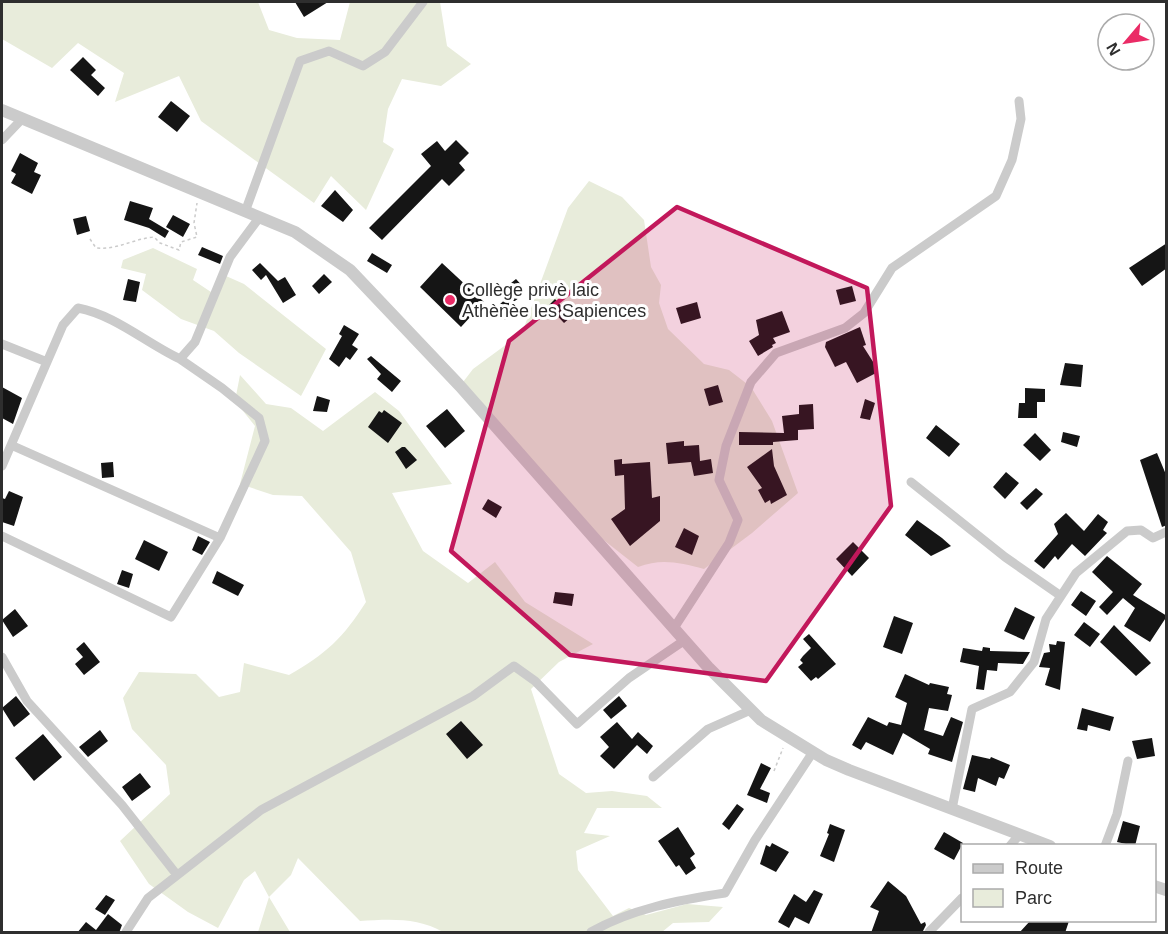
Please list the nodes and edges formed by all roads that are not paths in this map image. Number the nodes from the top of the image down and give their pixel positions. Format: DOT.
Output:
graph roads {
  1 [pos="423,2"];
  2 [pos="1019,101"];
  3 [pos="2,110"];
  4 [pos="22,119"];
  5 [pos="2,140"];
  6 [pos="245,212"];
  7 [pos="259,218"];
  8 [pos="2,344"];
  9 [pos="180,359"];
  10 [pos="47,362"];
  11 [pos="11,445"];
  12 [pos="2,466"];
  13 [pos="911,482"];
  14 [pos="1167,532"];
  15 [pos="2,536"];
  16 [pos="220,538"];
  17 [pos="1061,596"];
  18 [pos="674,628"];
  19 [pos="685,640"];
  20 [pos="2,657"];
  21 [pos="751,710"];
  22 [pos="813,752"];
  23 [pos="1128,761"];
  24 [pos="653,777"];
  25 [pos="952,809"];
  26 [pos="1020,834"];
  27 [pos="1012,844"];
  28 [pos="1045,844"];
  29 [pos="1106,844"];
  30 [pos="177,875"];
  31 [pos="961,900"];
  32 [pos="126,933"];
  33 [pos="591,933"];
  34 [pos="929,933"];
  1 -- 6 [label="street"];
  2 -- 18 [label="street"];
  3 -- 4 [label="street"];
  4 -- 5 [label="street"];
  4 -- 6 [label="street"];
  6 -- 7 [label="street"];
  7 -- 9 [label="street"];
  7 -- 18 [label="street"];
  8 -- 10 [label="street"];
  9 -- 10 [label="street"];
  9 -- 16 [label="street"];
  10 -- 11 [label="street"];
  11 -- 12 [label="street"];
  11 -- 16 [label="street"];
  13 -- 17 [label="street"];
  14 -- 17 [label="street"];
  15 -- 16 [label="street"];
  17 -- 25 [label="street"];
  18 -- 19 [label="street"];
  19 -- 21 [label="street"];
  19 -- 30 [label="street"];
  20 -- 30 [label="street"];
  21 -- 22 [label="street"];
  21 -- 24 [label="street"];
  22 -- 25 [label="street"];
  22 -- 33 [label="street"];
  23 -- 29 [label="street"];
  25 -- 26 [label="street"];
  26 -- 27 [label="street"];
  26 -- 28 [label="street"];
  30 -- 32 [label="street"];
  31 -- 34 [label="street"];
}
